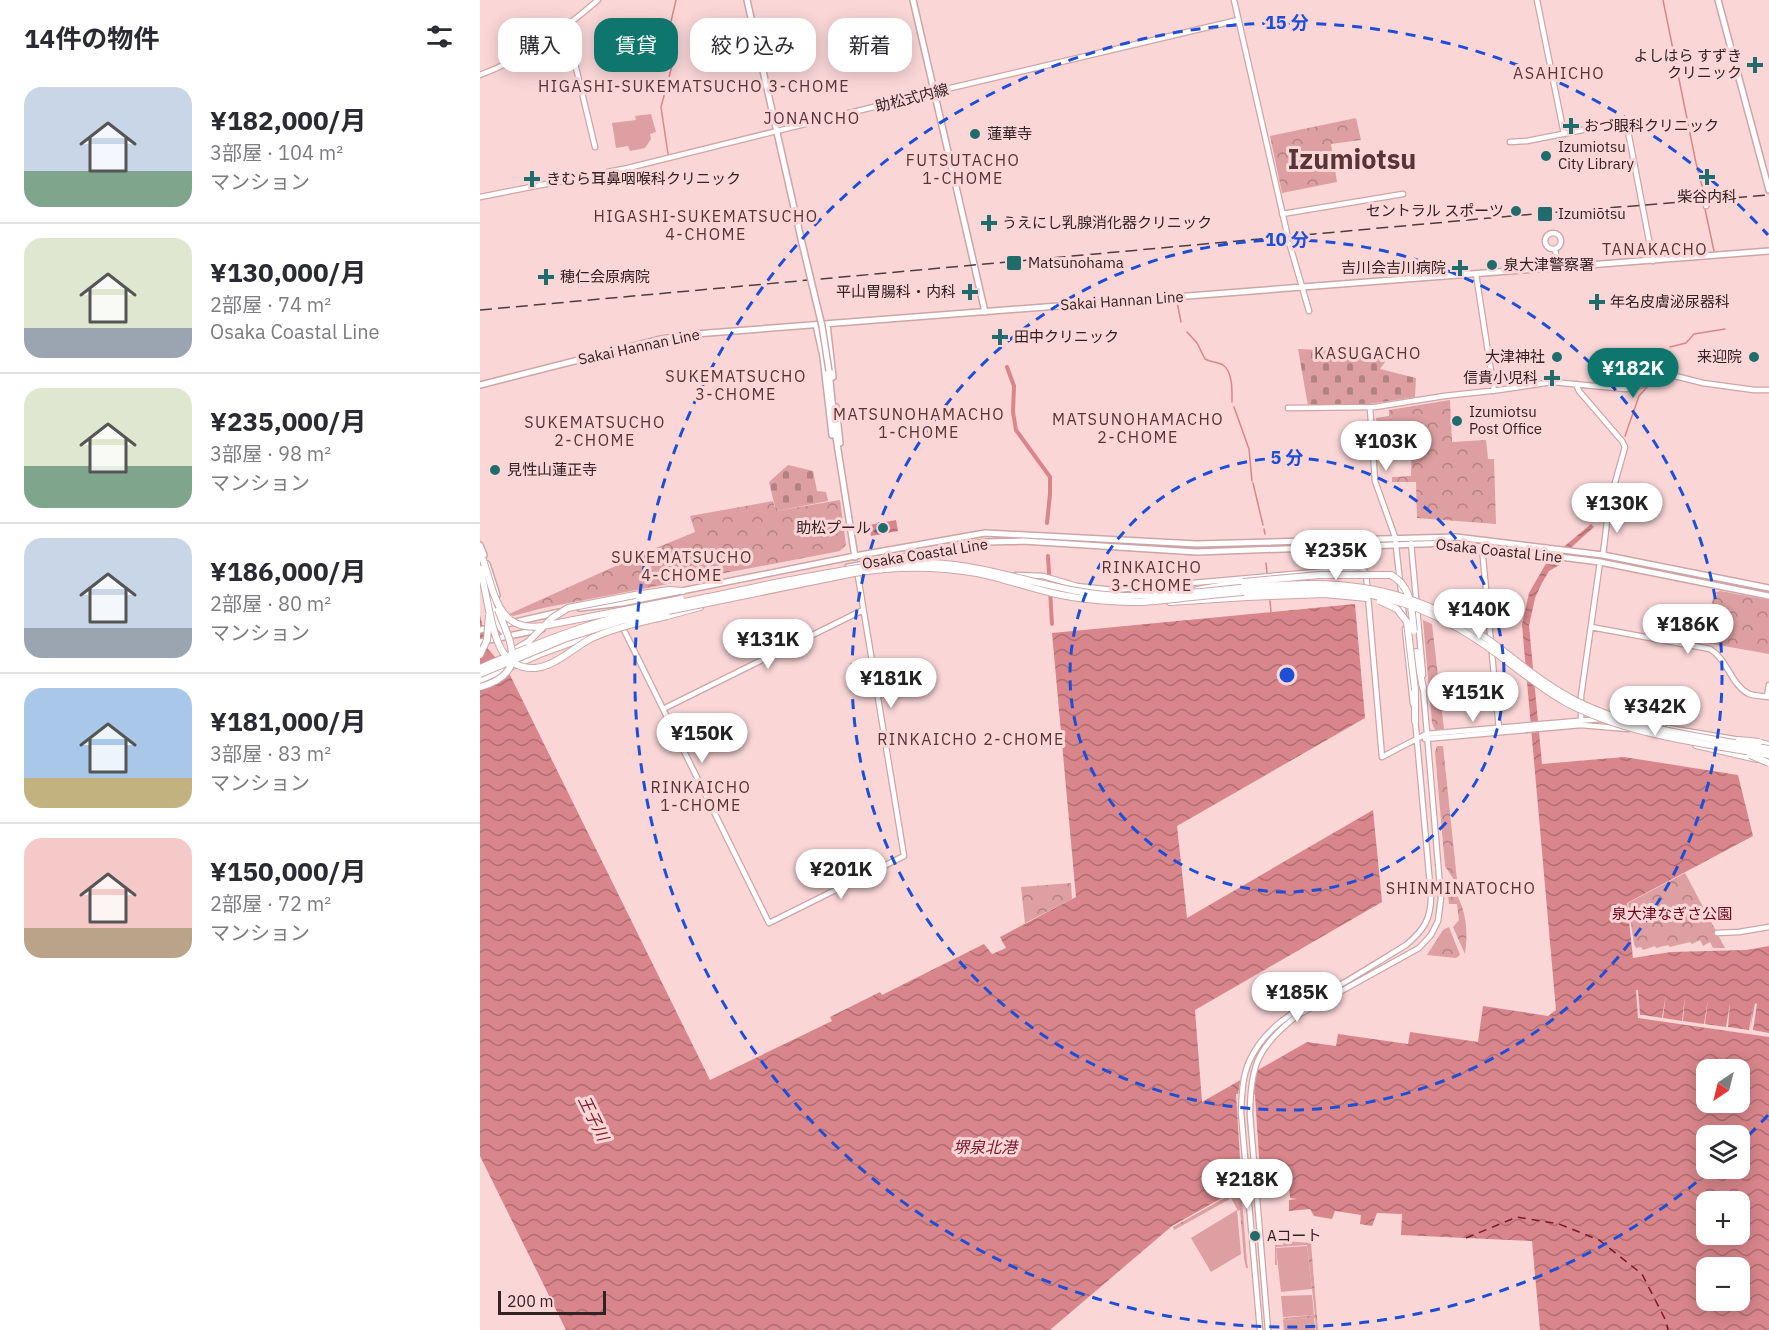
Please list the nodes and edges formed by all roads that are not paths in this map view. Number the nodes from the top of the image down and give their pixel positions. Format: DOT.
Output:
graph roads {
  1 [pos="598,0"];
  2 [pos="747,0"];
  3 [pos="913,0"];
  4 [pos="1234,0"];
  5 [pos="1537,0"];
  6 [pos="1718,0"];
  7 [pos="1238,20"];
  8 [pos="577,72"];
  9 [pos="480,75"];
  10 [pos="934,92"];
  11 [pos="776,131"];
  12 [pos="1563,134"];
  13 [pos="1510,142"];
  14 [pos="595,147"];
  15 [pos="1769,190"];
  16 [pos="1403,194"];
  17 [pos="480,197"];
  18 [pos="1705,197"];
  19 [pos="1706,206"];
  20 [pos="1282,214"];
  21 [pos="1555,249"];
  22 [pos="1769,251"];
  23 [pos="1653,261"];
  24 [pos="1558,268"];
  25 [pos="1476,274"];
  26 [pos="1302,287"];
  27 [pos="1309,311"];
  28 [pos="985,312"];
  29 [pos="827,324"];
  30 [pos="816,325"];
  31 [pos="1576,384"];
  32 [pos="480,385"];
  33 [pos="1769,390"];
  34 [pos="1494,391"];
  35 [pos="1288,408"];
  36 [pos="1370,408"];
  37 [pos="840,465"];
  38 [pos="1395,537"];
  39 [pos="1411,537"];
  40 [pos="1411,544"];
  41 [pos="480,545"];
  42 [pos="1397,546"];
  43 [pos="1482,547"];
  44 [pos="480,552"];
  45 [pos="1603,555"];
  46 [pos="855,556"];
  47 [pos="1600,562"];
  48 [pos="856,565"];
  49 [pos="481,569"];
  50 [pos="989,578"];
  51 [pos="767,585"];
  52 [pos="1769,588"];
  53 [pos="683,591"];
  54 [pos="726,591"];
  55 [pos="1176,594"];
  56 [pos="1769,596"];
  57 [pos="735,597"];
  58 [pos="1143,602"];
  59 [pos="863,610"];
  60 [pos="616,614"];
  61 [pos="508,622"];
  62 [pos="498,625"];
  63 [pos="621,625"];
  64 [pos="1591,627"];
  65 [pos="483,630"];
  66 [pos="507,637"];
  67 [pos="480,642"];
  68 [pos="480,655"];
  69 [pos="480,667"];
  70 [pos="480,674"];
  71 [pos="480,680"];
  72 [pos="1769,685"];
  73 [pos="480,687"];
  74 [pos="1423,688"];
  75 [pos="1768,697"];
  76 [pos="663,710"];
  77 [pos="1415,721"];
  78 [pos="1581,722"];
  79 [pos="1499,730"];
  80 [pos="1426,736"];
  81 [pos="1417,737"];
  82 [pos="1737,740"];
  83 [pos="1695,745"];
  84 [pos="1769,746"];
  85 [pos="1769,759"];
  86 [pos="1769,927"];
  87 [pos="1717,933"];
  88 [pos="1260,1330"];
  89 [pos="1268,1330"];
  1 -- 9 [label="street"];
  2 -- 11 [label="main road"];
  3 -- 10 [label="main road"];
  4 -- 7 [label="street"];
  5 -- 12 [label="street"];
  6 -- 15 [label="main road"];
  7 -- 10 [label="street, 助松式内線"];
  7 -- 20 [label="street"];
  8 -- 14 [label="street"];
  10 -- 11 [label="street, 助松式内線"];
  10 -- 28 [label="main road"];
  11 -- 17 [label="street, 助松式内線"];
  11 -- 37 [label="main road, bridge"];
  12 -- 13 [label="street"];
  12 -- 23 [label="street"];
  16 -- 20 [label="street"];
  18 -- 19 [label="street"];
  20 -- 26 [label="street"];
  21 -- 24 [label="street"];
  22 -- 23 [label="main road, Sakai Hannan Line"];
  23 -- 24 [label="main road, Sakai Hannan Line"];
  24 -- 25 [label="main road, Sakai Hannan Line"];
  25 -- 26 [label="main road, Sakai Hannan Line"];
  25 -- 34 [label="street"];
  26 -- 27 [label="street"];
  26 -- 28 [label="main road, Sakai Hannan Line"];
  28 -- 29 [label="main road, Sakai Hannan Line"];
  29 -- 30 [label="main road, Sakai Hannan Line"];
  29 -- 37 [label="main road"];
  30 -- 32 [label="main road, Sakai Hannan Line"];
  30 -- 37 [label="main road"];
  31 -- 33 [label="street"];
  31 -- 34 [label="street"];
  31 -- 45 [label="street"];
  34 -- 36 [label="street"];
  35 -- 36 [label="street"];
  36 -- 38 [label="street"];
  37 -- 46 [label="main road"];
  38 -- 39 [label="main road, Osaka Coastal Line"];
  38 -- 42 [label="street"];
  38 -- 46 [label="main road, Osaka Coastal Line"];
  39 -- 40 [label="street"];
  39 -- 45 [label="main road, Osaka Coastal Line"];
  40 -- 42 [label="main road, Osaka Coastal Line"];
  40 -- 43 [label="main road, Osaka Coastal Line"];
  40 -- 74 [label="street"];
  41 -- 61 [label="main road"];
  42 -- 48 [label="main road, Osaka Coastal Line"];
  42 -- 77 [label="street"];
  43 -- 47 [label="main road, Osaka Coastal Line"];
  43 -- 79 [label="street"];
  44 -- 49 [label="highway"];
  45 -- 52 [label="main road, Osaka Coastal Line"];
  46 -- 48 [label="main road"];
  46 -- 53 [label="main road, Osaka Coastal Line"];
  47 -- 56 [label="main road, Osaka Coastal Line"];
  47 -- 64 [label="street"];
  48 -- 54 [label="main road, Osaka Coastal Line"];
  48 -- 59 [label="street"];
  49 -- 51 [label="highway, bridge"];
  49 -- 57 [label="highway, bridge"];
  49 -- 62 [label="main road"];
  49 -- 68 [label="highway, bridge"];
  49 -- 73 [label="highway, bridge"];
  50 -- 81 [label="street"];
  51 -- 55 [label="highway, bridge"];
  51 -- 69 [label="highway, bridge"];
  53 -- 61 [label="main road, Osaka Coastal Line"];
  53 -- 69 [label="highway, bridge"];
  54 -- 60 [label="main road, Osaka Coastal Line"];
  54 -- 63 [label="main road"];
  55 -- 74 [label="highway, bridge"];
  55 -- 84 [label="highway, bridge"];
  57 -- 58 [label="highway, bridge"];
  57 -- 70 [label="highway, bridge"];
  58 -- 77 [label="highway, bridge"];
  58 -- 85 [label="highway, bridge"];
  59 -- 76 [label="street"];
  59 -- 76 [label="street"];
  60 -- 63 [label="street"];
  60 -- 66 [label="main road, Osaka Coastal Line"];
  61 -- 62 [label="main road, Osaka Coastal Line"];
  61 -- 66 [label="main road"];
  62 -- 65 [label="main road, Osaka Coastal Line"];
  62 -- 66 [label="main road"];
  63 -- 71 [label="highway, bridge"];
  63 -- 76 [label="street"];
  64 -- 75 [label="street"];
  64 -- 78 [label="street"];
  66 -- 67 [label="main road, Osaka Coastal Line, bridge"];
  72 -- 75 [label="street"];
  74 -- 80 [label="street"];
  77 -- 81 [label="street"];
  78 -- 79 [label="street"];
  78 -- 82 [label="street"];
  78 -- 83 [label="street"];
  79 -- 80 [label="street"];
  80 -- 81 [label="street"];
  80 -- 89 [label="street"];
  81 -- 88 [label="street"];
  82 -- 84 [label="highway"];
  83 -- 85 [label="highway"];
  86 -- 87 [label="street"];
}
